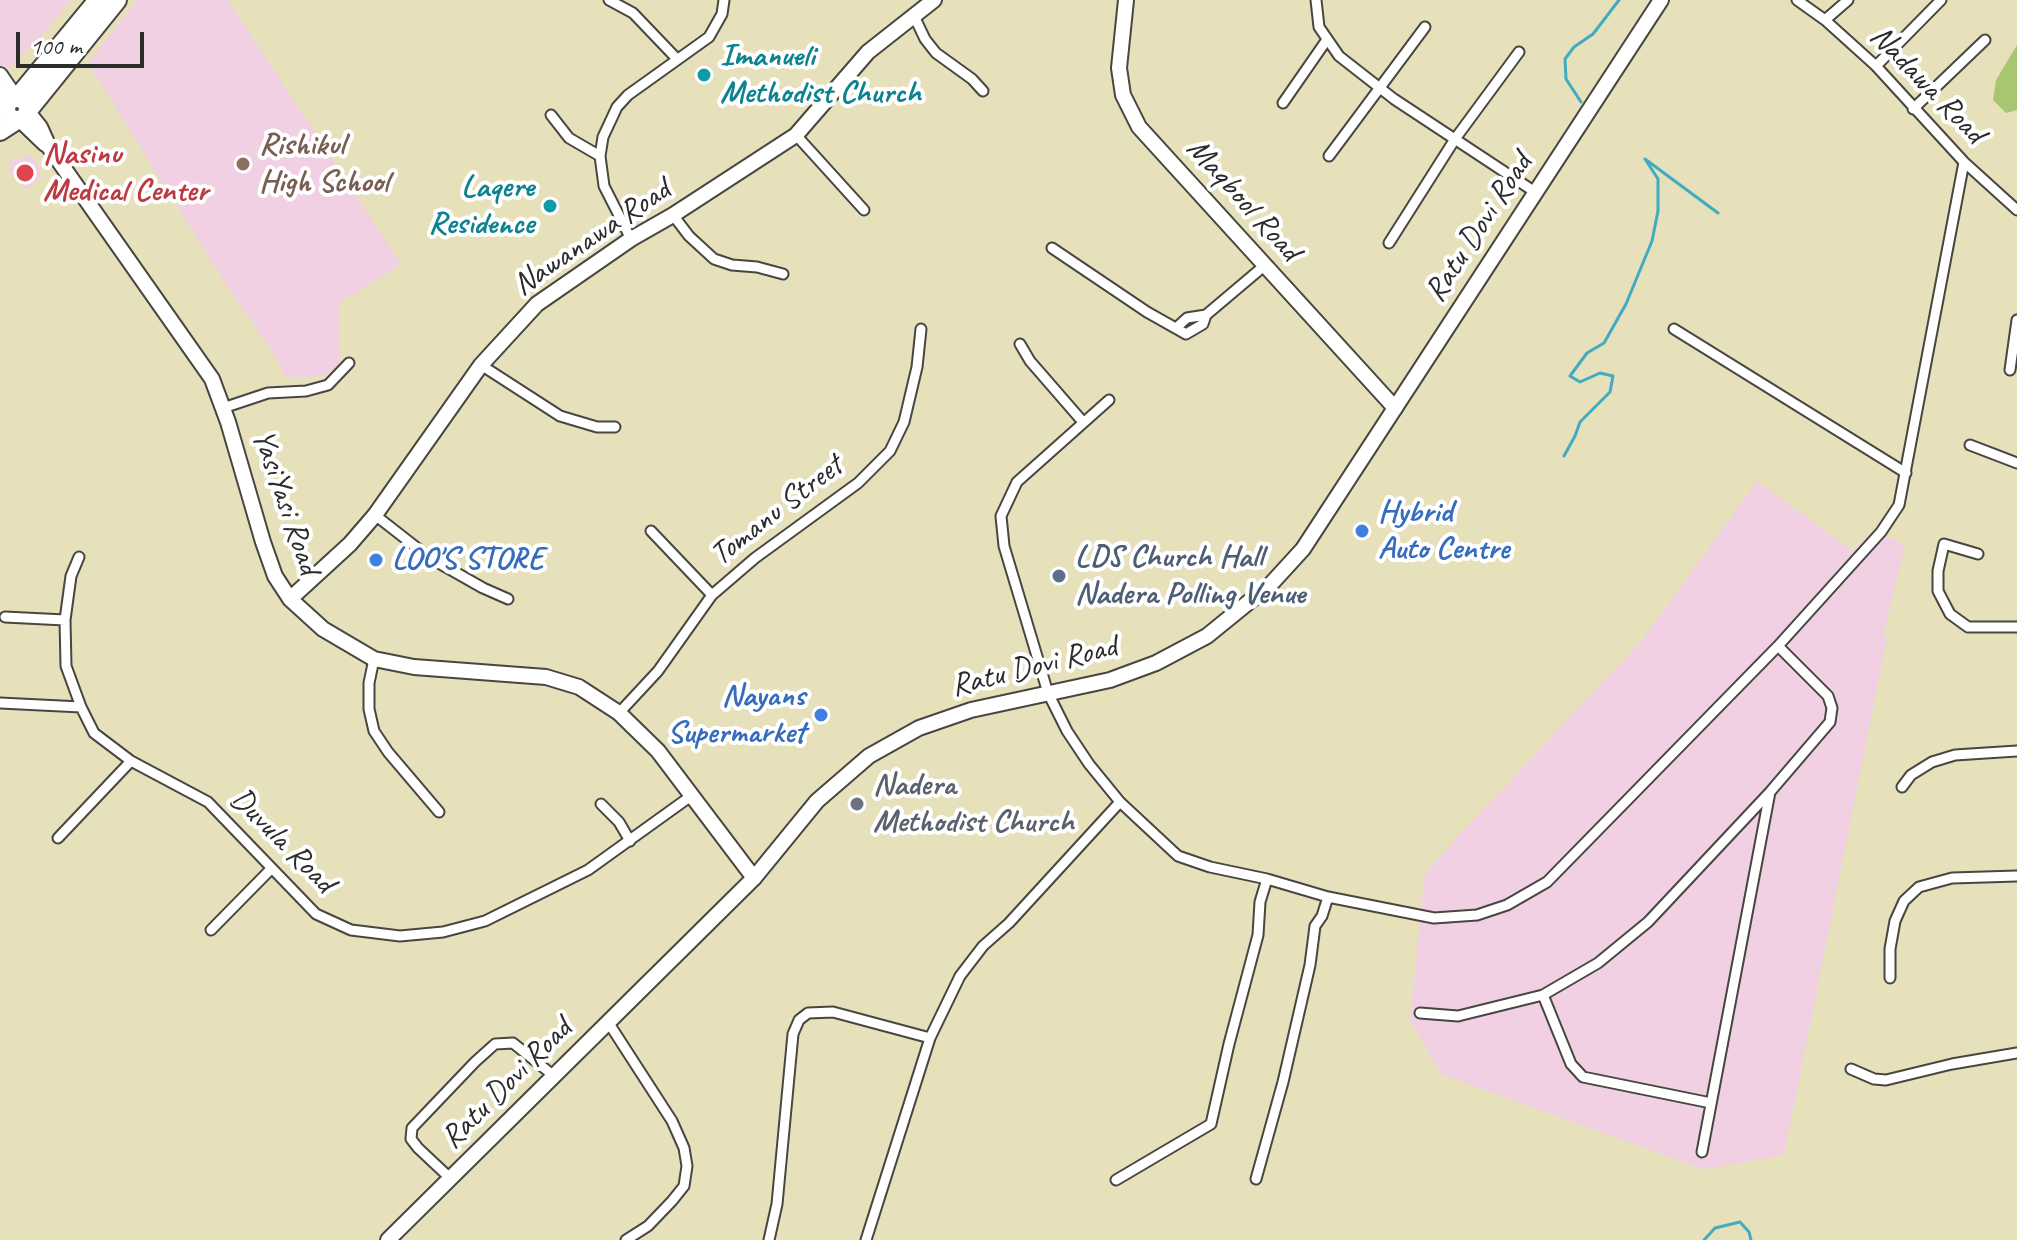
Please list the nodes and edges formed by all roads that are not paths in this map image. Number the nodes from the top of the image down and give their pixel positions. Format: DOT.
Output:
graph roads {
  1 [pos="98,0"];
  2 [pos="117,0"];
  3 [pos="609,0"];
  4 [pos="724,0"];
  5 [pos="934,0"];
  6 [pos="1126,0"];
  7 [pos="1316,0"];
  8 [pos="1661,0"];
  9 [pos="1797,0"];
  10 [pos="1848,0"];
  11 [pos="1941,0"];
  12 [pos="914,16"];
  13 [pos="1825,20"];
  14 [pos="1425,27"];
  15 [pos="1985,40"];
  16 [pos="1326,41"];
  17 [pos="1519,52"];
  18 [pos="677,59"];
  19 [pos="1876,66"];
  20 [pos="0,75"];
  21 [pos="1378,87"];
  22 [pos="983,91"];
  23 [pos="1283,103"];
  24 [pos="14,108"];
  25 [pos="1913,109"];
  26 [pos="551,115"];
  27 [pos="0,131"];
  28 [pos="796,135"];
  29 [pos="1455,139"];
  30 [pos="600,156"];
  31 [pos="1329,156"];
  32 [pos="1964,162"];
  33 [pos="1535,192"];
  34 [pos="2012,197"];
  35 [pos="864,210"];
  36 [pos="2017,210"];
  37 [pos="673,215"];
  38 [pos="631,239"];
  39 [pos="1389,243"];
  40 [pos="1052,248"];
  41 [pos="1264,266"];
  42 [pos="783,274"];
  43 [pos="1206,315"];
  44 [pos="2017,320"];
  45 [pos="1176,328"];
  46 [pos="921,329"];
  47 [pos="1674,329"];
  48 [pos="1020,344"];
  49 [pos="349,363"];
  50 [pos="481,365"];
  51 [pos="2010,370"];
  52 [pos="1109,400"];
  53 [pos="223,408"];
  54 [pos="1395,408"];
  55 [pos="1083,422"];
  56 [pos="615,427"];
  57 [pos="1970,445"];
  58 [pos="2017,463"];
  59 [pos="1906,473"];
  60 [pos="375,515"];
  61 [pos="651,531"];
  62 [pos="1978,554"];
  63 [pos="79,557"];
  64 [pos="712,595"];
  65 [pos="290,599"];
  66 [pos="508,599"];
  67 [pos="5,617"];
  68 [pos="65,620"];
  69 [pos="2017,627"];
  70 [pos="1778,646"];
  71 [pos="374,659"];
  72 [pos="1048,693"];
  73 [pos="0,703"];
  74 [pos="81,707"];
  75 [pos="619,713"];
  76 [pos="2017,751"];
  77 [pos="131,761"];
  78 [pos="1902,787"];
  79 [pos="1770,792"];
  80 [pos="691,796"];
  81 [pos="1120,802"];
  82 [pos="601,804"];
  83 [pos="439,812"];
  84 [pos="58,838"];
  85 [pos="630,841"];
  86 [pos="271,869"];
  87 [pos="2017,876"];
  88 [pos="754,878"];
  89 [pos="1267,879"];
  90 [pos="1328,897"];
  91 [pos="211,930"];
  92 [pos="1890,978"];
  93 [pos="1543,995"];
  94 [pos="1420,1013"];
  95 [pos="608,1022"];
  96 [pos="930,1038"];
  97 [pos="2017,1053"];
  98 [pos="1851,1069"];
  99 [pos="554,1076"];
  100 [pos="1711,1103"];
  101 [pos="1702,1152"];
  102 [pos="451,1179"];
  103 [pos="1256,1179"];
  104 [pos="1116,1180"];
  105 [pos="388,1240"];
  106 [pos="626,1240"];
  107 [pos="769,1240"];
  108 [pos="866,1240"];
  1 -- 24 [label="highway"];
  2 -- 24 [label="highway"];
  3 -- 18 [label="street"];
  4 -- 18 [label="street"];
  5 -- 12 [label="main road, Nawanawa Road"];
  6 -- 41 [label="main road, Maqbool Road"];
  7 -- 16 [label="street"];
  8 -- 33 [label="main road, Ratu Dovi Road"];
  9 -- 13 [label="street, Nadawa Road"];
  10 -- 13 [label="street"];
  11 -- 19 [label="street"];
  12 -- 22 [label="street"];
  12 -- 28 [label="main road, Nawanawa Road"];
  13 -- 19 [label="street, Nadawa Road"];
  14 -- 21 [label="street"];
  15 -- 25 [label="street"];
  16 -- 21 [label="street"];
  16 -- 23 [label="street"];
  17 -- 29 [label="street"];
  18 -- 30 [label="street"];
  19 -- 25 [label="street, Nadawa Road"];
  20 -- 24 [label="main road, YasiYasi Road"];
  21 -- 29 [label="street"];
  21 -- 31 [label="street"];
  24 -- 27 [label="highway"];
  24 -- 53 [label="main road, YasiYasi Road"];
  25 -- 32 [label="street, Nadawa Road"];
  26 -- 30 [label="street"];
  28 -- 35 [label="street"];
  28 -- 37 [label="main road, Nawanawa Road"];
  29 -- 33 [label="street"];
  29 -- 39 [label="street"];
  30 -- 38 [label="street"];
  32 -- 34 [label="street, Nadawa Road"];
  32 -- 59 [label="street"];
  33 -- 54 [label="main road, Ratu Dovi Road"];
  34 -- 36 [label="street, Nadawa Road"];
  37 -- 38 [label="main road, Nawanawa Road"];
  37 -- 42 [label="street"];
  38 -- 50 [label="main road, Nawanawa Road"];
  40 -- 45 [label="street"];
  41 -- 43 [label="street"];
  41 -- 54 [label="main road, Maqbool Road"];
  43 -- 45 [label="street"];
  43 -- 45 [label="street"];
  44 -- 51 [label="street"];
  46 -- 64 [label="street, Tomanu Street"];
  47 -- 59 [label="street"];
  48 -- 55 [label="street"];
  49 -- 53 [label="street"];
  50 -- 56 [label="street"];
  50 -- 60 [label="main road, Nawanawa Road"];
  52 -- 55 [label="street"];
  53 -- 65 [label="main road, YasiYasi Road"];
  54 -- 72 [label="main road, Ratu Dovi Road"];
  55 -- 72 [label="street"];
  57 -- 58 [label="street"];
  59 -- 70 [label="street"];
  60 -- 65 [label="main road, Nawanawa Road"];
  60 -- 66 [label="street"];
  61 -- 64 [label="street"];
  62 -- 69 [label="street"];
  63 -- 68 [label="street, Duvula Road"];
  64 -- 75 [label="street, Tomanu Street"];
  65 -- 71 [label="main road, YasiYasi Road"];
  67 -- 68 [label="street"];
  68 -- 74 [label="street, Duvula Road"];
  70 -- 79 [label="street"];
  70 -- 90 [label="street"];
  71 -- 75 [label="main road, YasiYasi Road"];
  71 -- 83 [label="street"];
  72 -- 81 [label="street"];
  72 -- 88 [label="main road, Ratu Dovi Road"];
  73 -- 74 [label="street"];
  74 -- 77 [label="street, Duvula Road"];
  75 -- 80 [label="main road, YasiYasi Road"];
  76 -- 78 [label="street"];
  77 -- 84 [label="street"];
  77 -- 86 [label="street, Duvula Road"];
  79 -- 93 [label="street"];
  79 -- 100 [label="street"];
  80 -- 85 [label="street, Duvula Road"];
  80 -- 88 [label="main road, YasiYasi Road"];
  81 -- 89 [label="street"];
  81 -- 96 [label="street"];
  82 -- 85 [label="street"];
  85 -- 86 [label="street, Duvula Road"];
  86 -- 91 [label="street"];
  87 -- 92 [label="street"];
  88 -- 95 [label="main road, Ratu Dovi Road"];
  89 -- 90 [label="street"];
  89 -- 104 [label="street"];
  90 -- 103 [label="street"];
  93 -- 94 [label="street"];
  93 -- 100 [label="street"];
  95 -- 99 [label="main road, Ratu Dovi Road"];
  95 -- 106 [label="street"];
  96 -- 107 [label="street"];
  96 -- 108 [label="street"];
  97 -- 98 [label="street"];
  99 -- 102 [label="main road, Ratu Dovi Road"];
  99 -- 102 [label="street"];
  100 -- 101 [label="street"];
  102 -- 105 [label="main road, Ratu Dovi Road"];
}
